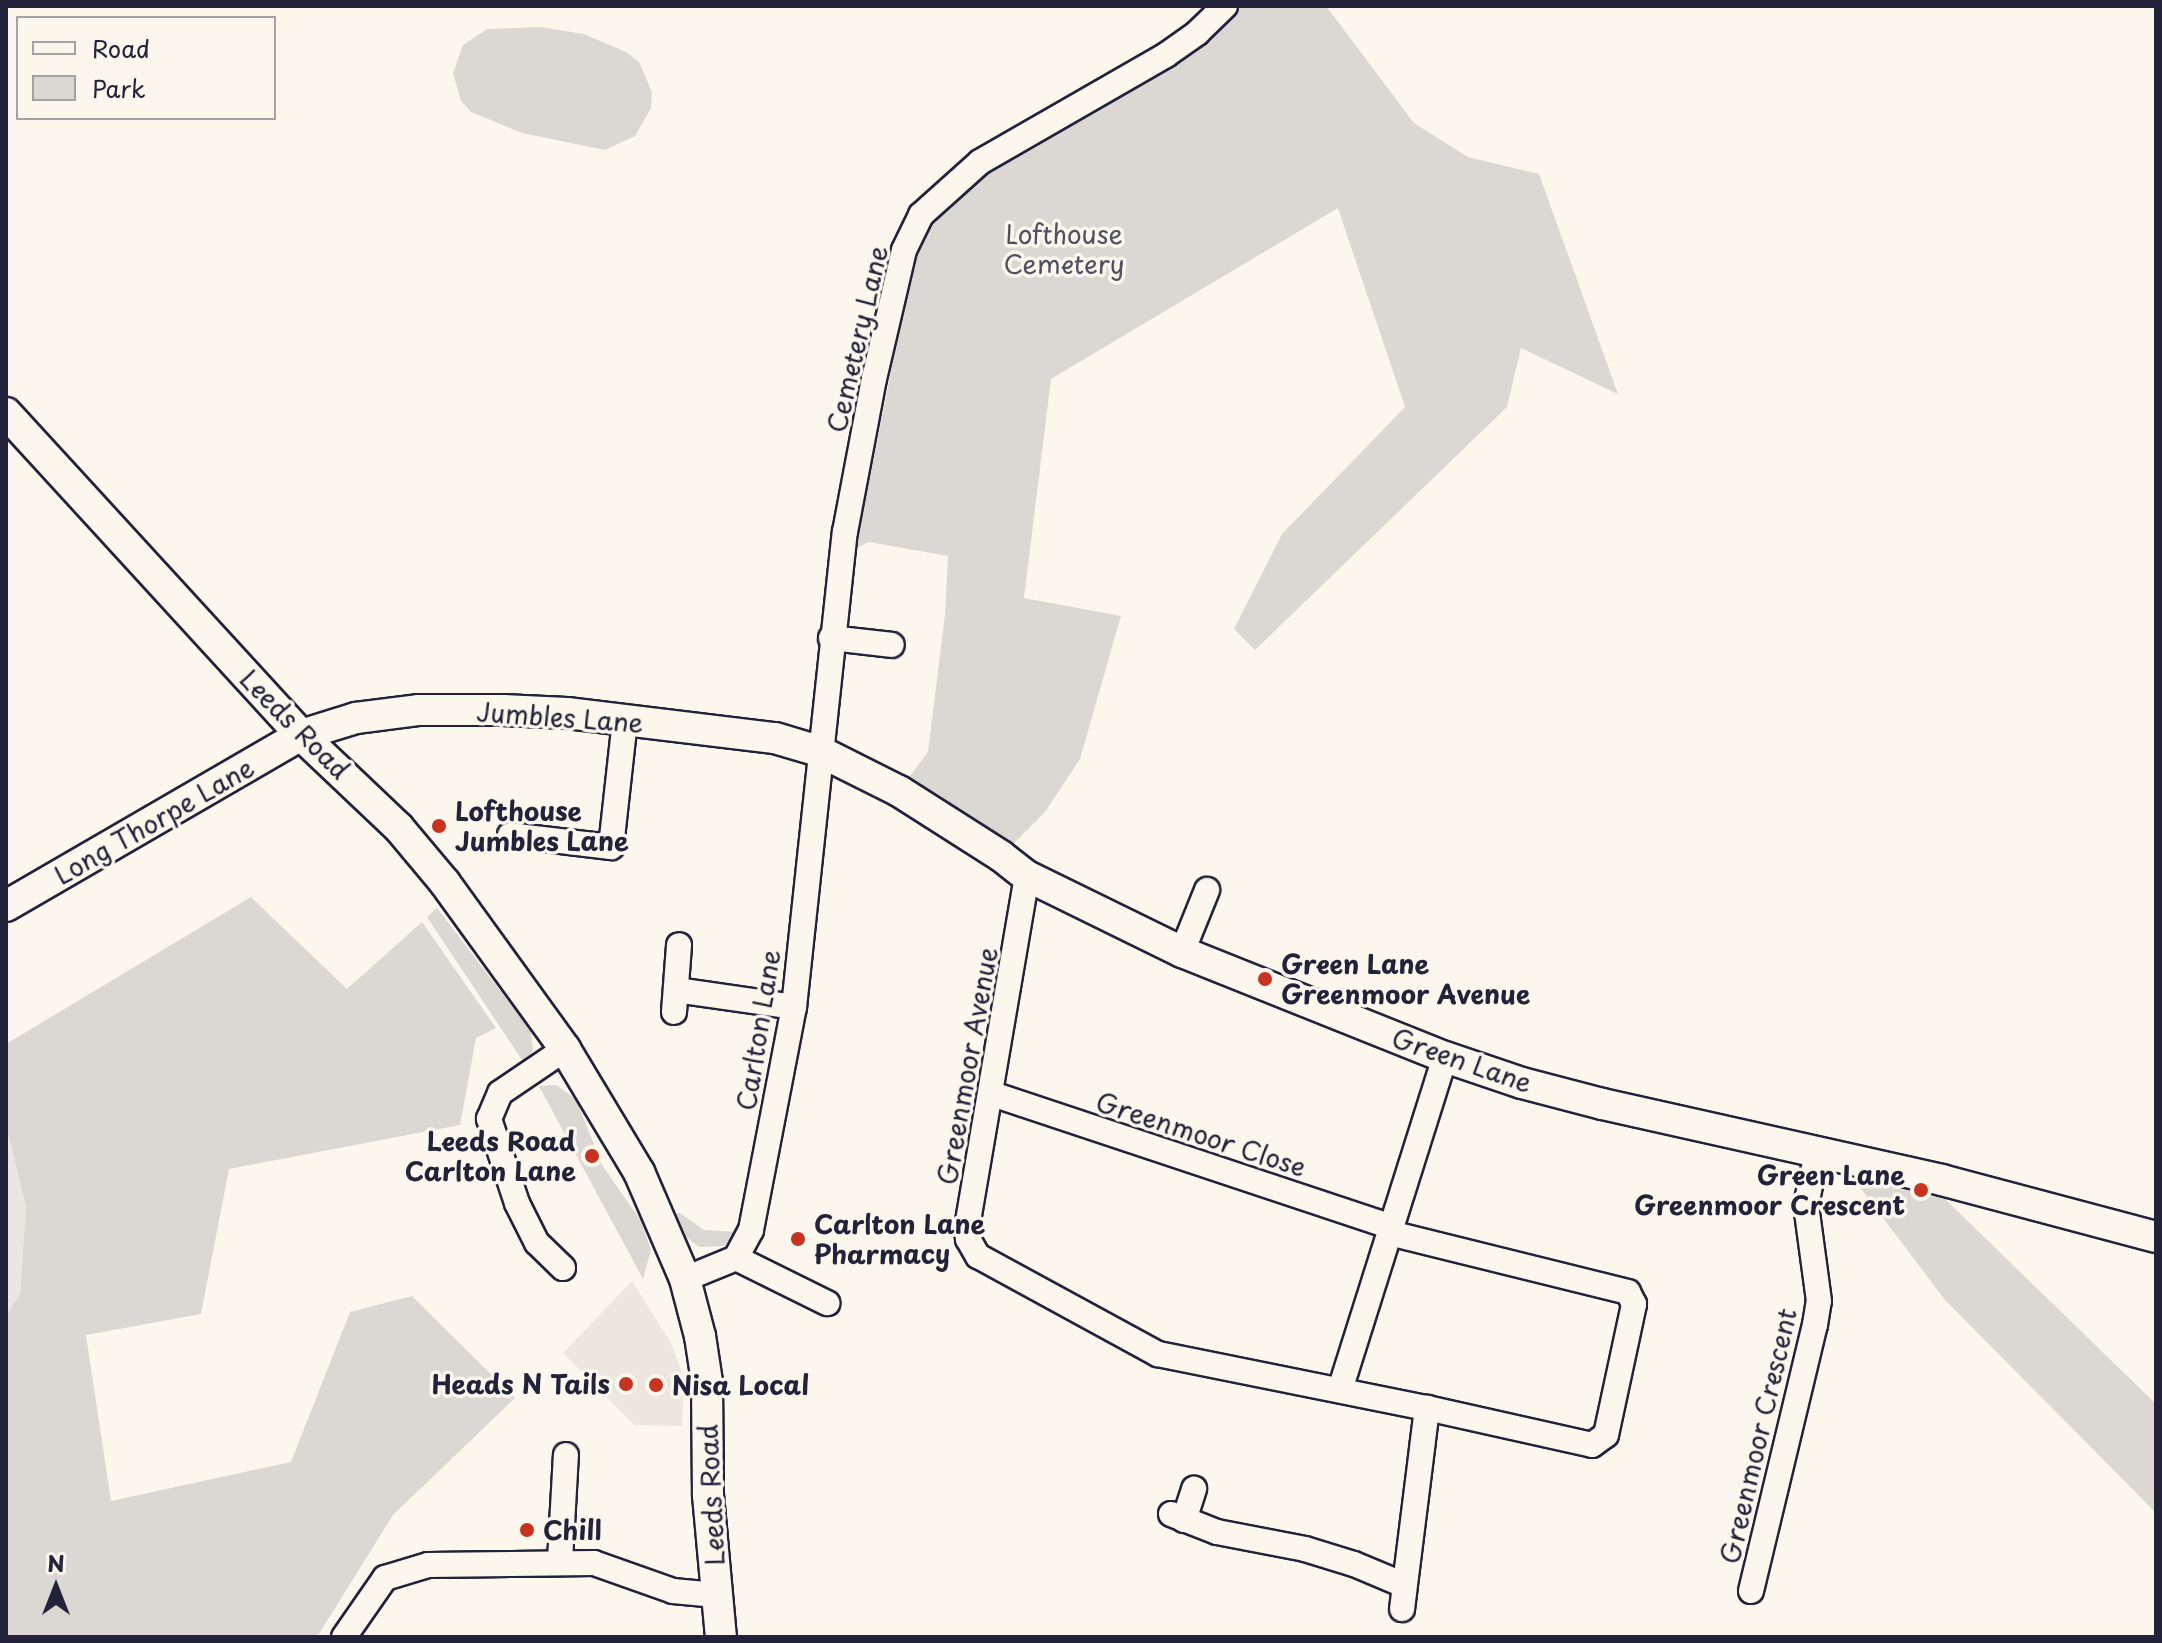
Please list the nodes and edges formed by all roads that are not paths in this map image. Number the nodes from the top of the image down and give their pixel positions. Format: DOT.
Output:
graph roads {
  1 [pos="1225,6"];
  2 [pos="6,413"];
  3 [pos="831,638"];
  4 [pos="892,645"];
  5 [pos="625,720"];
  6 [pos="301,735"];
  7 [pos="819,751"];
  8 [pos="510,835"];
  9 [pos="1027,876"];
  10 [pos="1207,890"];
  11 [pos="8,901"];
  12 [pos="679,945"];
  13 [pos="1182,952"];
  14 [pos="794,1007"];
  15 [pos="565,1049"];
  16 [pos="1445,1057"];
  17 [pos="992,1094"];
  18 [pos="1830,1156"];
  19 [pos="1390,1230"];
  20 [pos="2156,1237"];
  21 [pos="736,1258"];
  22 [pos="563,1268"];
  23 [pos="685,1279"];
  24 [pos="1628,1292"];
  25 [pos="827,1303"];
  26 [pos="1340,1390"];
  27 [pos="1427,1408"];
  28 [pos="566,1455"];
  29 [pos="1194,1489"];
  30 [pos="560,1561"];
  31 [pos="1751,1591"];
  32 [pos="716,1595"];
  33 [pos="344,1637"];
  34 [pos="721,1637"];
  1 -- 3 [label="street, Cemetery Lane"];
  2 -- 6 [label="main road, Leeds Road"];
  3 -- 4 [label="street"];
  3 -- 7 [label="street, Cemetery Lane"];
  5 -- 6 [label="main road, Jumbles Lane"];
  5 -- 7 [label="main road, Jumbles Lane"];
  5 -- 8 [label="street"];
  6 -- 11 [label="main road, Long Thorpe Lane"];
  6 -- 15 [label="main road, Leeds Road"];
  7 -- 9 [label="main road, Green Lane"];
  7 -- 14 [label="street, Carlton Lane"];
  9 -- 13 [label="main road, Green Lane"];
  9 -- 17 [label="street, Greenmoor Avenue"];
  10 -- 13 [label="street"];
  12 -- 14 [label="street"];
  13 -- 16 [label="main road, Green Lane"];
  14 -- 21 [label="street, Carlton Lane"];
  15 -- 22 [label="street"];
  15 -- 23 [label="main road, Leeds Road"];
  16 -- 18 [label="main road, Green Lane"];
  16 -- 19 [label="street"];
  17 -- 19 [label="street, Greenmoor Close"];
  17 -- 26 [label="street, Greenmoor Avenue"];
  18 -- 20 [label="main road, Green Lane"];
  18 -- 31 [label="street, Greenmoor Crescent"];
  19 -- 24 [label="street, Greenmoor Close"];
  19 -- 26 [label="street"];
  21 -- 23 [label="street"];
  21 -- 25 [label="street"];
  23 -- 32 [label="main road, Leeds Road"];
  24 -- 27 [label="street, Greenmoor Avenue"];
  26 -- 27 [label="street, Greenmoor Avenue"];
  27 -- 29 [label="street"];
  28 -- 30 [label="street"];
  30 -- 32 [label="street"];
  30 -- 33 [label="street"];
  32 -- 34 [label="main road, Leeds Road"];
}
